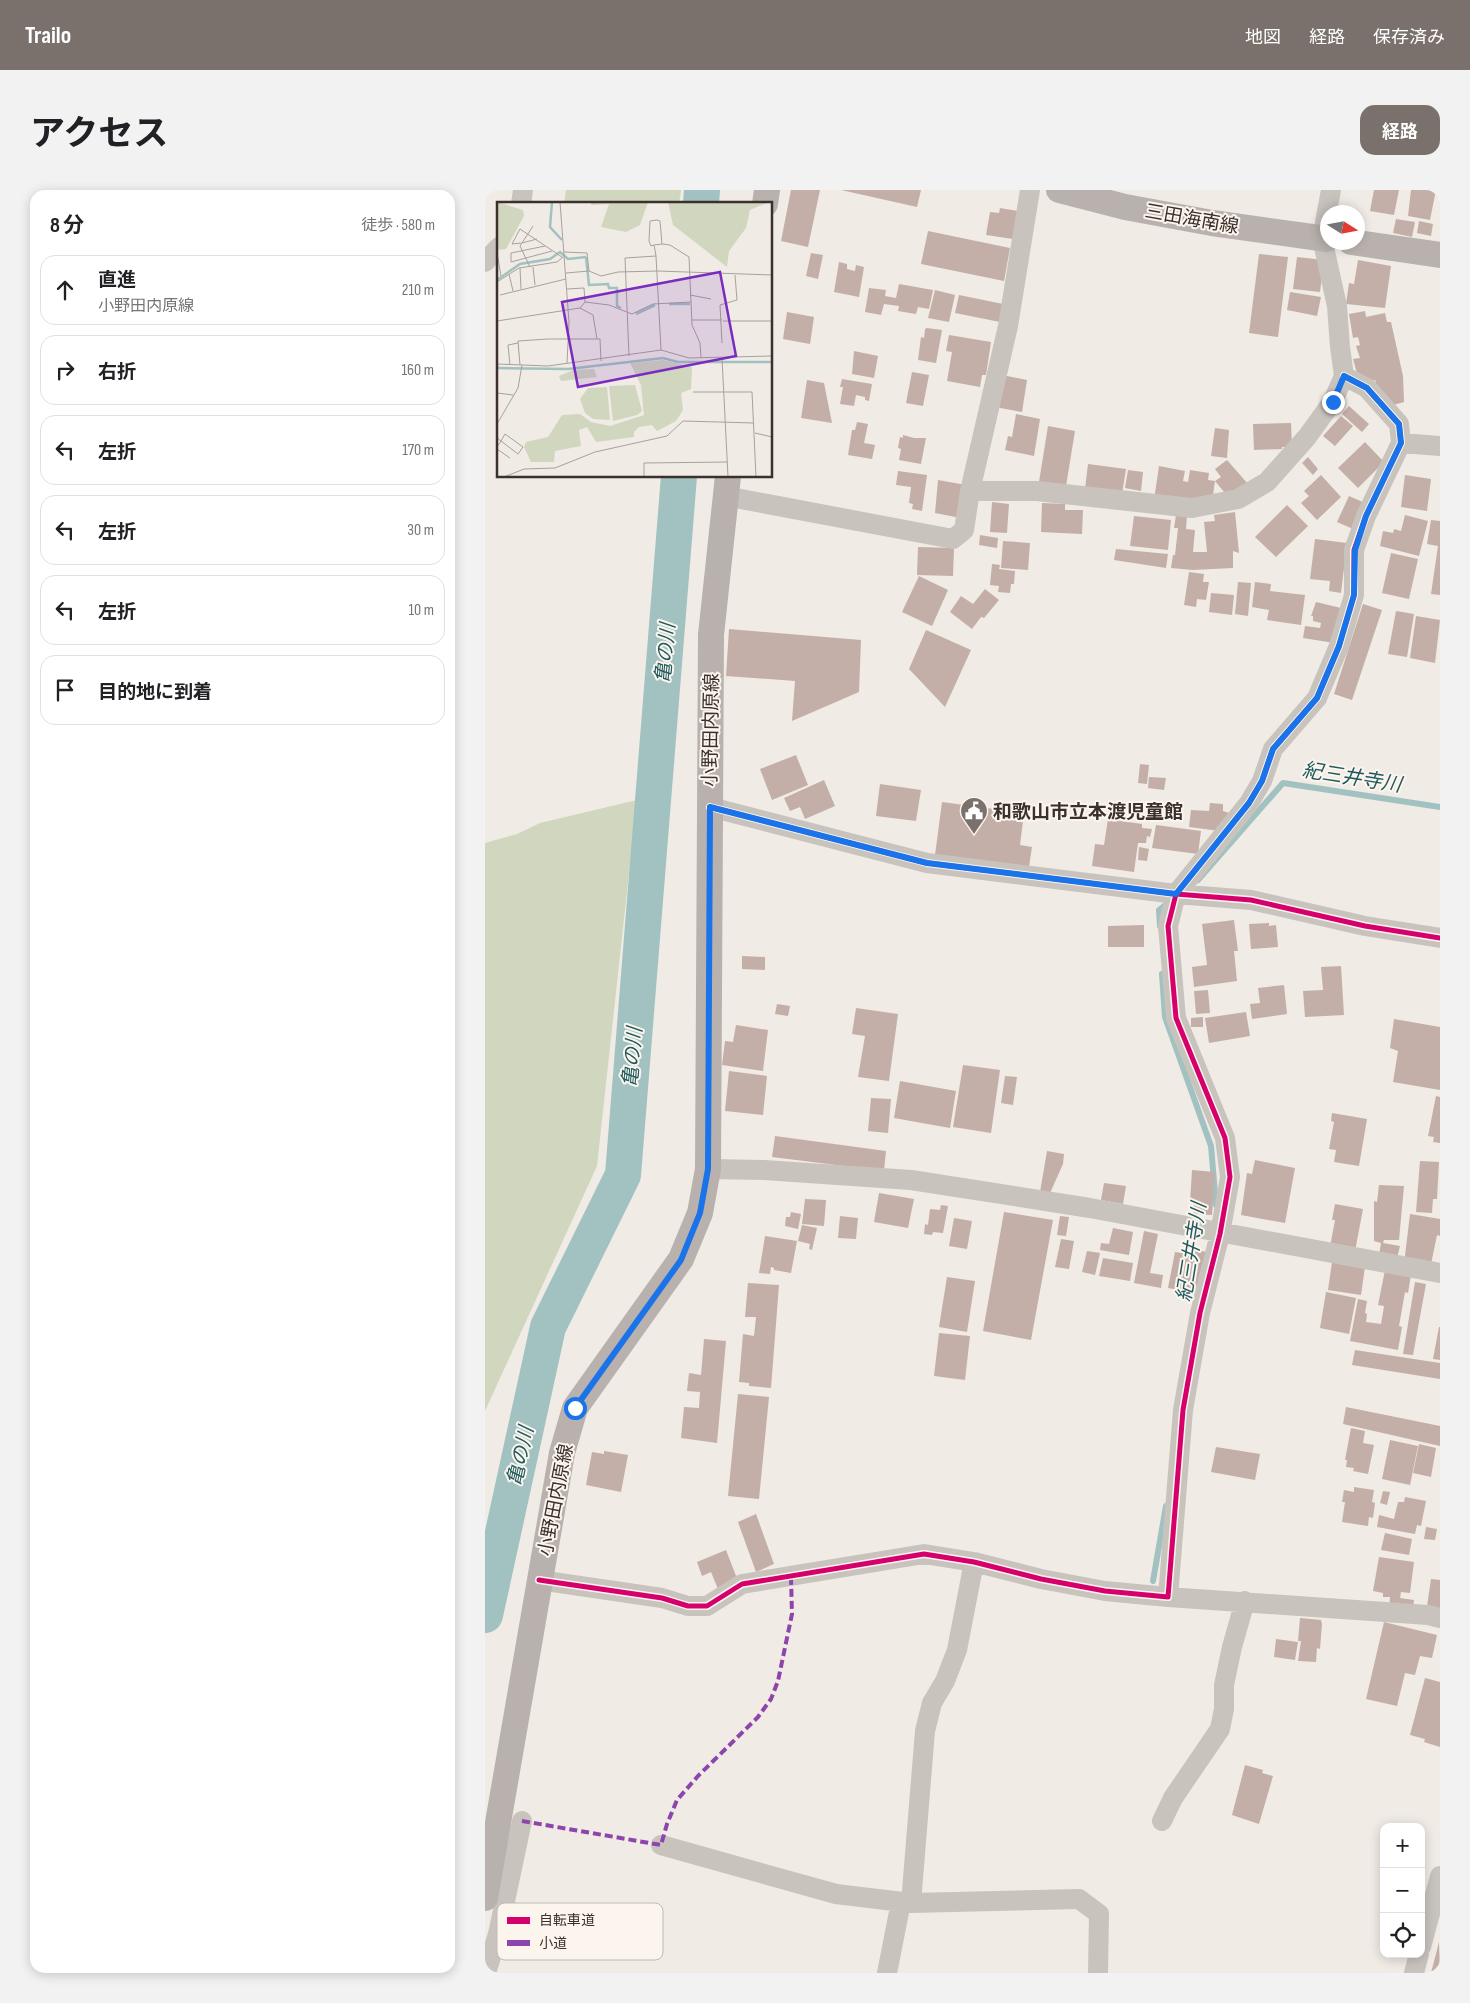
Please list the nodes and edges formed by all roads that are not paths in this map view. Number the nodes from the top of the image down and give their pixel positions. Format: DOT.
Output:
graph roads {
  1 [pos="1030,190"];
  2 [pos="1059,190"];
  3 [pos="1331,190"];
  4 [pos="1329,205"];
  5 [pos="1320,238"];
  6 [pos="1365,244"];
  7 [pos="497,249"];
  8 [pos="1327,250"];
  9 [pos="1440,256"];
  10 [pos="485,262"];
  11 [pos="1344,376"];
  12 [pos="1401,443"];
  13 [pos="1440,446"];
  14 [pos="726,486"];
  15 [pos="969,491"];
  16 [pos="710,807"];
  17 [pos="1176,894"];
  18 [pos="1440,938"];
  19 [pos="708,1169"];
  20 [pos="1220,1234"];
  21 [pos="1440,1272"];
  22 [pos="974,1562"];
  23 [pos="539,1580"];
  24 [pos="1168,1597"];
  25 [pos="1245,1601"];
  26 [pos="1440,1618"];
  27 [pos="502,1816"];
  28 [pos="1162,1820"];
  29 [pos="661,1845"];
  30 [pos="1440,1876"];
  31 [pos="485,1898"];
  32 [pos="906,1902"];
  33 [pos="499,1903"];
  34 [pos="1425,1931"];
  35 [pos="497,1937"];
  36 [pos="1418,1958"];
  37 [pos="486,1973"];
  38 [pos="887,1973"];
  39 [pos="1098,1973"];
  40 [pos="1414,1973"];
  1 -- 15 [label="street"];
  2 -- 5 [label="main road, 三田海南線"];
  3 -- 4 [label="street"];
  6 -- 9 [label="main road"];
  7 -- 10 [label="street"];
  8 -- 11 [label="street"];
  11 -- 12 [label="street"];
  11 -- 15 [label="street"];
  12 -- 13 [label="street"];
  12 -- 17 [label="street"];
  14 -- 15 [label="street"];
  14 -- 16 [label="main road, 小野田内原線"];
  16 -- 17 [label="street"];
  16 -- 19 [label="main road, 小野田内原線"];
  17 -- 18 [label="street"];
  17 -- 20 [label="street"];
  19 -- 20 [label="street"];
  19 -- 23 [label="main road, 小野田内原線"];
  20 -- 21 [label="street"];
  20 -- 24 [label="street"];
  22 -- 23 [label="street"];
  22 -- 24 [label="street"];
  22 -- 32 [label="street"];
  23 -- 27 [label="main road, 小野田内原線"];
  24 -- 25 [label="street"];
  25 -- 26 [label="street"];
  25 -- 28 [label="street"];
  27 -- 31 [label="main road, 小野田内原線"];
  27 -- 33 [label="street"];
  29 -- 32 [label="street"];
  30 -- 34 [label="street"];
  32 -- 38 [label="street"];
  32 -- 39 [label="street"];
  35 -- 37 [label="street"];
  36 -- 40 [label="street"];
}
